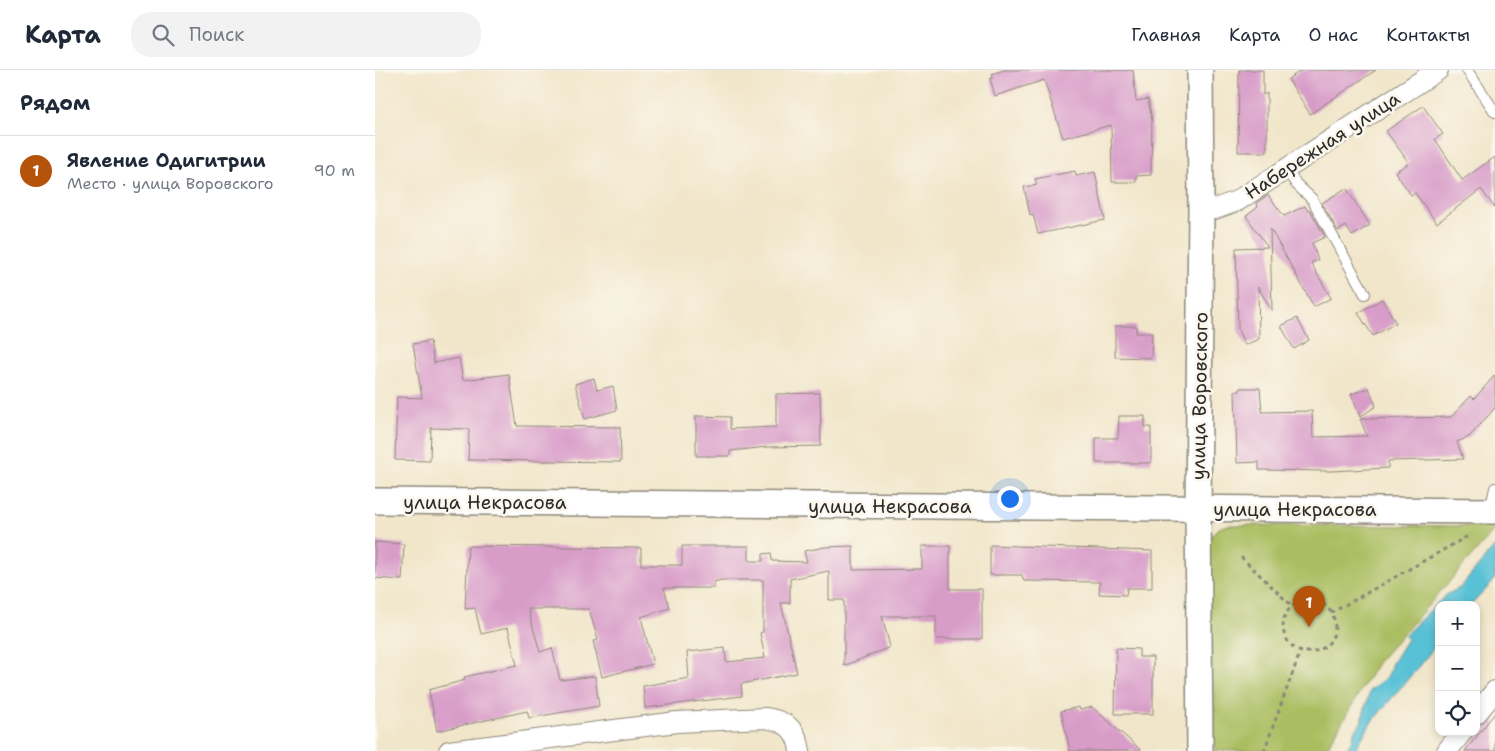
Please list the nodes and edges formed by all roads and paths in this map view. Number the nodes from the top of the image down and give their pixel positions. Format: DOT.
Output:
graph roads {
  1 [pos="1199,70"];
  2 [pos="1438,70"];
  3 [pos="1467,70"];
  4 [pos="1495,112"];
  5 [pos="1286,169"];
  6 [pos="1201,209"];
  7 [pos="1365,294"];
  8 [pos="375,501"];
  9 [pos="1493,504"];
  10 [pos="1198,508"];
  11 [pos="1472,534"];
  12 [pos="1241,558"];
  13 [pos="1293,607"];
  14 [pos="1331,612"];
  15 [pos="1301,650"];
  16 [pos="1495,691"];
  17 [pos="1480,709"];
  18 [pos="1459,736"];
  19 [pos="449,751"];
  20 [pos="800,751"];
  21 [pos="1201,751"];
  22 [pos="1264,751"];
  23 [pos="1447,751"];
  1 -- 6 [label="street, улица Воровского"];
  2 -- 5 [label="street, Набережная улица"];
  3 -- 4 [label="lane"];
  5 -- 6 [label="street, Набережная улица"];
  5 -- 7 [label="lane"];
  6 -- 10 [label="street, улица Воровского"];
  8 -- 10 [label="street, улица Некрасова"];
  9 -- 10 [label="street, улица Некрасова"];
  10 -- 21 [label="street, улица Воровского"];
  11 -- 14 [label="path"];
  12 -- 13 [label="path"];
  13 -- 14 [label="path"];
  13 -- 15 [label="path"];
  14 -- 15 [label="path"];
  15 -- 22 [label="path"];
  16 -- 17 [label="street"];
  18 -- 23 [label="street"];
  19 -- 20 [label="street"];
}
